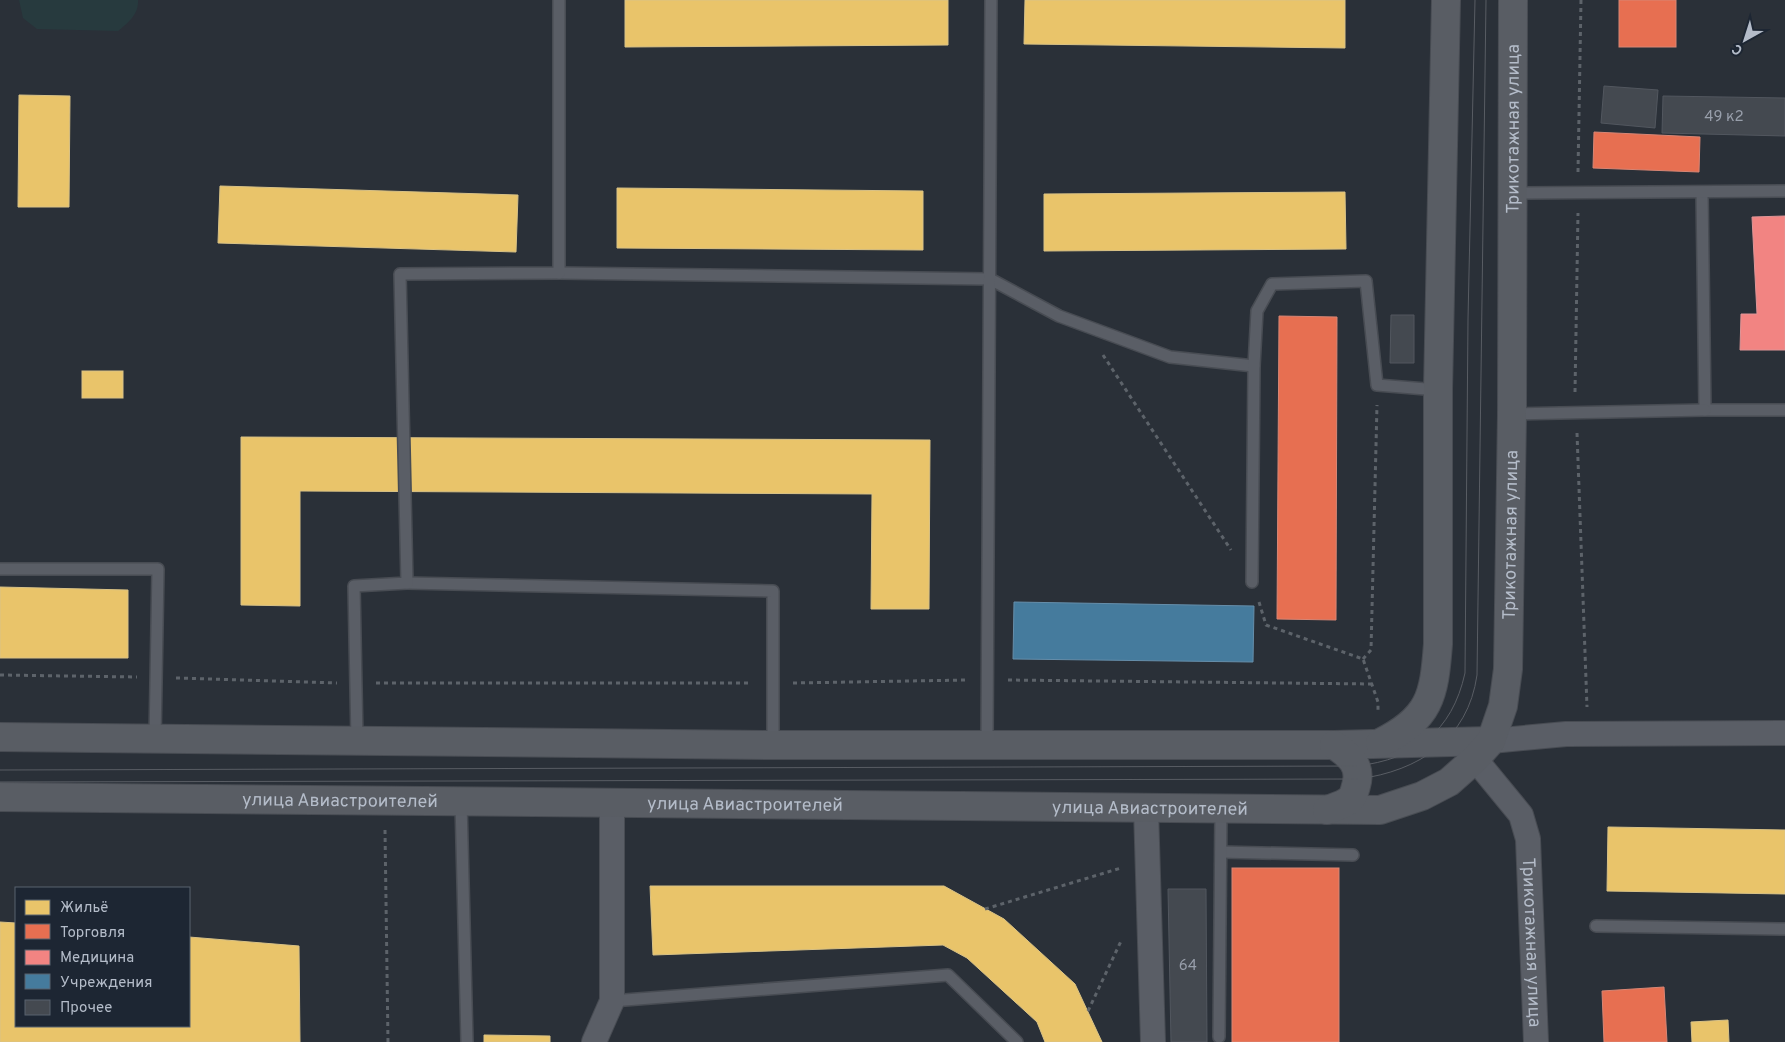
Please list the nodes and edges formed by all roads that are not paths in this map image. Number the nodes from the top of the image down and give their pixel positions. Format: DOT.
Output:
graph roads {
  1 [pos="559,0"];
  2 [pos="991,0"];
  3 [pos="1446,0"];
  4 [pos="1513,0"];
  5 [pos="1785,191"];
  6 [pos="1702,192"];
  7 [pos="1513,194"];
  8 [pos="559,273"];
  9 [pos="990,279"];
  10 [pos="1254,366"];
  11 [pos="1438,390"];
  12 [pos="1705,410"];
  13 [pos="1785,410"];
  14 [pos="1512,414"];
  15 [pos="0,569"];
  16 [pos="1252,582"];
  17 [pos="407,583"];
  18 [pos="1785,733"];
  19 [pos="0,737"];
  20 [pos="155,738"];
  21 [pos="357,740"];
  22 [pos="987,744"];
  23 [pos="773,745"];
  24 [pos="1334,745"];
  25 [pos="1378,745"];
  26 [pos="1483,750"];
  27 [pos="0,797"];
  28 [pos="462,802"];
  29 [pos="612,803"];
  30 [pos="1146,809"];
  31 [pos="1221,809"];
  32 [pos="1327,810"];
  33 [pos="1221,852"];
  34 [pos="1353,855"];
  35 [pos="1596,926"];
  36 [pos="1785,928"];
  37 [pos="612,1001"];
  38 [pos="1219,1038"];
  39 [pos="467,1042"];
  40 [pos="594,1042"];
  41 [pos="1017,1042"];
  42 [pos="1153,1042"];
  43 [pos="1536,1042"];
  1 -- 8 [label="lane"];
  2 -- 9 [label="lane"];
  3 -- 11 [label="main road"];
  4 -- 7 [label="main road, Трикотажная улица"];
  5 -- 6 [label="lane"];
  6 -- 7 [label="lane"];
  6 -- 12 [label="lane"];
  7 -- 14 [label="main road, Трикотажная улица"];
  8 -- 9 [label="lane"];
  8 -- 17 [label="lane"];
  9 -- 10 [label="lane"];
  9 -- 22 [label="lane"];
  10 -- 11 [label="lane"];
  10 -- 16 [label="lane"];
  11 -- 25 [label="main road"];
  12 -- 13 [label="lane"];
  12 -- 14 [label="lane"];
  14 -- 26 [label="main road, Трикотажная улица"];
  15 -- 20 [label="lane"];
  17 -- 21 [label="lane"];
  17 -- 23 [label="lane"];
  18 -- 26 [label="street"];
  19 -- 20 [label="main road"];
  20 -- 21 [label="main road"];
  21 -- 23 [label="main road"];
  22 -- 23 [label="main road"];
  22 -- 24 [label="main road"];
  24 -- 25 [label="main road"];
  24 -- 32 [label="main road"];
  25 -- 26 [label="main road"];
  26 -- 32 [label="main road, улица Авиастроителей"];
  26 -- 43 [label="street, Трикотажная улица"];
  27 -- 28 [label="main road, улица Авиастроителей"];
  28 -- 29 [label="main road, улица Авиастроителей"];
  28 -- 39 [label="lane"];
  29 -- 30 [label="main road, улица Авиастроителей"];
  29 -- 37 [label="street"];
  30 -- 31 [label="main road, улица Авиастроителей"];
  30 -- 42 [label="street"];
  31 -- 32 [label="main road, улица Авиастроителей"];
  31 -- 33 [label="lane"];
  33 -- 34 [label="lane"];
  33 -- 38 [label="lane"];
  35 -- 36 [label="lane"];
  37 -- 40 [label="street"];
  37 -- 41 [label="lane"];
}
